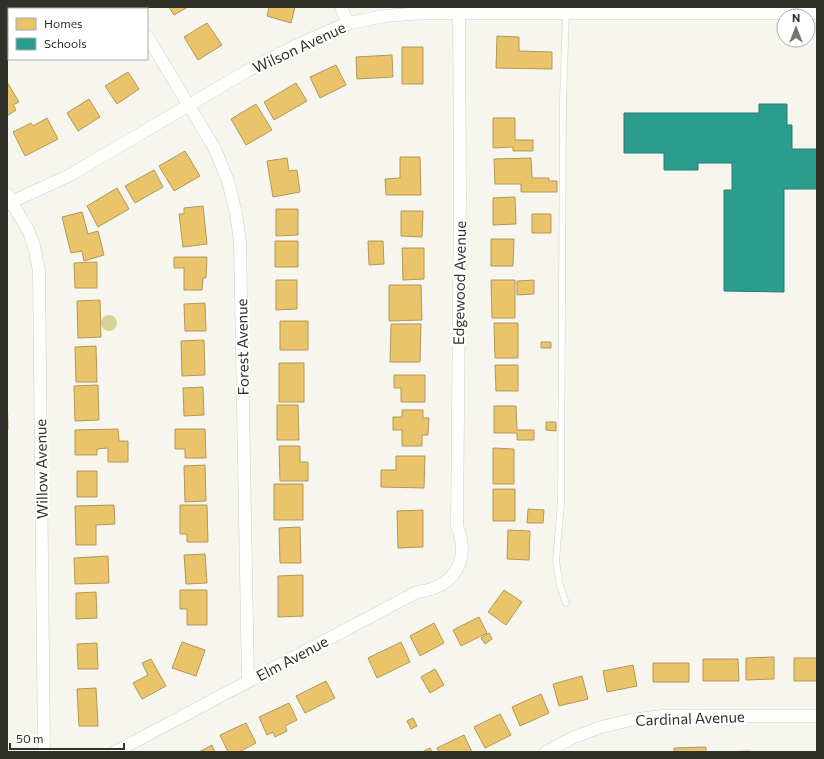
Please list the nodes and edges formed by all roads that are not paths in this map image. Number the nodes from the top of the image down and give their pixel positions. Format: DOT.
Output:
graph roads {
  1 [pos="341,7"];
  2 [pos="460,10"];
  3 [pos="664,10"];
  4 [pos="566,12"];
  5 [pos="817,13"];
  6 [pos="348,24"];
  7 [pos="148,38"];
  8 [pos="189,105"];
  9 [pos="9,200"];
  10 [pos="460,559"];
  11 [pos="566,603"];
  12 [pos="248,681"];
  13 [pos="817,716"];
  14 [pos="44,752"];
  15 [pos="115,752"];
  16 [pos="546,752"];
  1 -- 6 [label="street"];
  2 -- 4 [label="street, Wilson Avenue"];
  2 -- 6 [label="street, Wilson Avenue"];
  2 -- 10 [label="street, Edgewood Avenue"];
  3 -- 4 [label="street, Wilson Avenue"];
  3 -- 5 [label="street, Wilson Avenue"];
  4 -- 11 [label="lane"];
  6 -- 8 [label="street, Wilson Avenue"];
  7 -- 8 [label="street, Forest Avenue"];
  8 -- 9 [label="street, Wilson Avenue"];
  8 -- 12 [label="street, Forest Avenue"];
  9 -- 14 [label="street, Willow Avenue"];
  10 -- 12 [label="street, Elm Avenue"];
  12 -- 15 [label="street, Elm Avenue"];
  13 -- 16 [label="street, Cardinal Avenue"];
}
